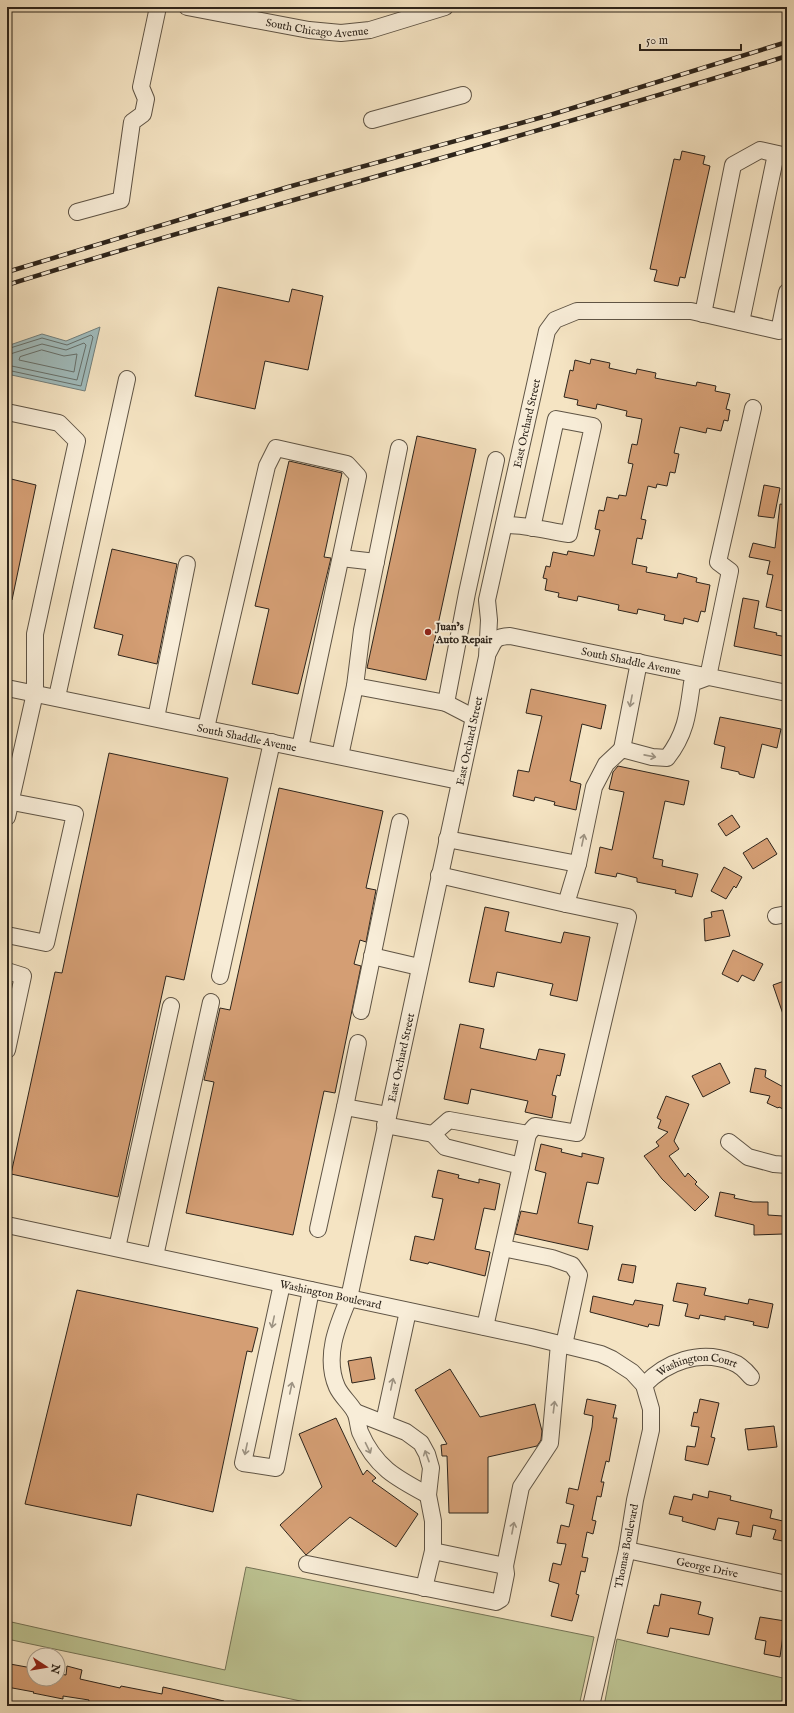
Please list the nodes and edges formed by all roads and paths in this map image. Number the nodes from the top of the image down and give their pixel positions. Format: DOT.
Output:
graph roads {
  1 [pos="158,7"];
  2 [pos="187,7"];
  3 [pos="445,7"];
  4 [pos="463,95"];
  5 [pos="372,120"];
  6 [pos="782,155"];
  7 [pos="77,212"];
  8 [pos="787,292"];
  9 [pos="697,312"];
  10 [pos="741,322"];
  11 [pos="127,379"];
  12 [pos="753,408"];
  13 [pos="7,412"];
  14 [pos="399,448"];
  15 [pos="496,460"];
  16 [pos="504,525"];
  17 [pos="532,528"];
  18 [pos="341,558"];
  19 [pos="376,562"];
  20 [pos="187,564"];
  21 [pos="487,657"];
  22 [pos="639,662"];
  23 [pos="708,677"];
  24 [pos="355,686"];
  25 [pos="7,688"];
  26 [pos="35,693"];
  27 [pos="787,693"];
  28 [pos="57,697"];
  29 [pos="446,703"];
  30 [pos="473,717"];
  31 [pos="156,718"];
  32 [pos="206,728"];
  33 [pos="272,742"];
  34 [pos="300,748"];
  35 [pos="622,749"];
  36 [pos="340,756"];
  37 [pos="459,781"];
  38 [pos="8,806"];
  39 [pos="400,822"];
  40 [pos="447,840"];
  41 [pos="578,864"];
  42 [pos="439,875"];
  43 [pos="566,904"];
  44 [pos="7,935"];
  45 [pos="372,956"];
  46 [pos="419,967"];
  47 [pos="7,971"];
  48 [pos="220,976"];
  49 [pos="211,1002"];
  50 [pos="171,1006"];
  51 [pos="361,1011"];
  52 [pos="358,1043"];
  53 [pos="7,1050"];
  54 [pos="345,1107"];
  55 [pos="387,1120"];
  56 [pos="433,1134"];
  57 [pos="528,1134"];
  58 [pos="729,1142"];
  59 [pos="787,1165"];
  60 [pos="521,1166"];
  61 [pos="7,1225"];
  62 [pos="318,1229"];
  63 [pos="117,1248"];
  64 [pos="503,1248"];
  65 [pos="155,1256"];
  66 [pos="282,1284"];
  67 [pos="311,1290"];
  68 [pos="348,1298"];
  69 [pos="408,1311"];
  70 [pos="485,1327"];
  71 [pos="562,1345"];
  72 [pos="751,1377"];
  73 [pos="644,1386"];
  74 [pos="355,1412"];
  75 [pos="384,1422"];
  76 [pos="428,1495"];
  77 [pos="627,1550"];
  78 [pos="433,1551"];
  79 [pos="307,1564"];
  80 [pos="505,1566"];
  81 [pos="787,1584"];
  82 [pos="424,1588"];
  83 [pos="591,1706"];
  1 -- 7 [label="street"];
  2 -- 3 [label="street, South Chicago Avenue"];
  4 -- 5 [label="street"];
  6 -- 9 [label="street"];
  6 -- 10 [label="street"];
  8 -- 10 [label="street, East Orchard Street"];
  9 -- 10 [label="street, East Orchard Street"];
  9 -- 16 [label="street, East Orchard Street"];
  11 -- 28 [label="street"];
  12 -- 23 [label="street"];
  13 -- 26 [label="street"];
  14 -- 19 [label="street"];
  15 -- 29 [label="street"];
  16 -- 17 [label="street"];
  16 -- 21 [label="street, East Orchard Street"];
  17 -- 17 [label="street"];
  18 -- 19 [label="street"];
  18 -- 32 [label="street"];
  18 -- 34 [label="street"];
  19 -- 24 [label="street"];
  20 -- 31 [label="street"];
  21 -- 22 [label="street, South Shaddle Avenue"];
  21 -- 30 [label="street, East Orchard Street"];
  22 -- 23 [label="street, South Shaddle Avenue"];
  22 -- 35 [label="street, one-way"];
  23 -- 27 [label="street, South Shaddle Avenue"];
  35 -- 23 [label="street, one-way"];
  24 -- 29 [label="street"];
  24 -- 36 [label="street"];
  25 -- 26 [label="street, South Shaddle Avenue"];
  26 -- 28 [label="street, South Shaddle Avenue"];
  26 -- 38 [label="street"];
  28 -- 31 [label="street, South Shaddle Avenue"];
  29 -- 30 [label="street"];
  30 -- 37 [label="street, East Orchard Street"];
  31 -- 32 [label="street, South Shaddle Avenue"];
  32 -- 33 [label="street, South Shaddle Avenue"];
  33 -- 34 [label="street, South Shaddle Avenue"];
  33 -- 48 [label="street"];
  34 -- 36 [label="street, South Shaddle Avenue"];
  41 -- 35 [label="street, one-way"];
  36 -- 37 [label="street, South Shaddle Avenue"];
  37 -- 40 [label="street, East Orchard Street"];
  38 -- 44 [label="street"];
  39 -- 45 [label="street"];
  40 -- 41 [label="street"];
  40 -- 42 [label="street, East Orchard Street"];
  41 -- 43 [label="street"];
  42 -- 43 [label="street"];
  42 -- 46 [label="street, East Orchard Street"];
  43 -- 57 [label="street"];
  45 -- 46 [label="street"];
  45 -- 51 [label="street"];
  46 -- 55 [label="street, East Orchard Street"];
  47 -- 53 [label="street"];
  49 -- 65 [label="street"];
  50 -- 63 [label="street"];
  52 -- 54 [label="street"];
  54 -- 55 [label="street"];
  54 -- 62 [label="street"];
  55 -- 56 [label="street"];
  55 -- 68 [label="street, East Orchard Street"];
  56 -- 57 [label="street"];
  56 -- 60 [label="street"];
  57 -- 60 [label="street"];
  58 -- 59 [label="street"];
  60 -- 64 [label="street"];
  61 -- 63 [label="street, Washington Boulevard"];
  63 -- 65 [label="street, Washington Boulevard"];
  64 -- 70 [label="street"];
  64 -- 71 [label="street"];
  65 -- 66 [label="street, Washington Boulevard"];
  66 -- 67 [label="street, Washington Boulevard"];
  66 -- 67 [label="street, one-way"];
  67 -- 68 [label="street, Washington Boulevard"];
  68 -- 69 [label="street, Washington Boulevard"];
  68 -- 74 [label="street, East Orchard Street"];
  69 -- 70 [label="street, Washington Boulevard"];
  75 -- 69 [label="street, one-way"];
  70 -- 71 [label="street, Washington Boulevard"];
  71 -- 73 [label="street, Washington Boulevard"];
  80 -- 71 [label="street, one-way"];
  72 -- 73 [label="street, Washington Court"];
  73 -- 77 [label="street, Thomas Boulevard"];
  74 -- 75 [label="street"];
  74 -- 76 [label="street, one-way"];
  76 -- 75 [label="street, one-way"];
  76 -- 78 [label="street"];
  77 -- 81 [label="street, George Drive"];
  77 -- 83 [label="street, Thomas Boulevard"];
  78 -- 80 [label="street"];
  78 -- 82 [label="street"];
  79 -- 82 [label="street"];
  80 -- 82 [label="street"];
}
